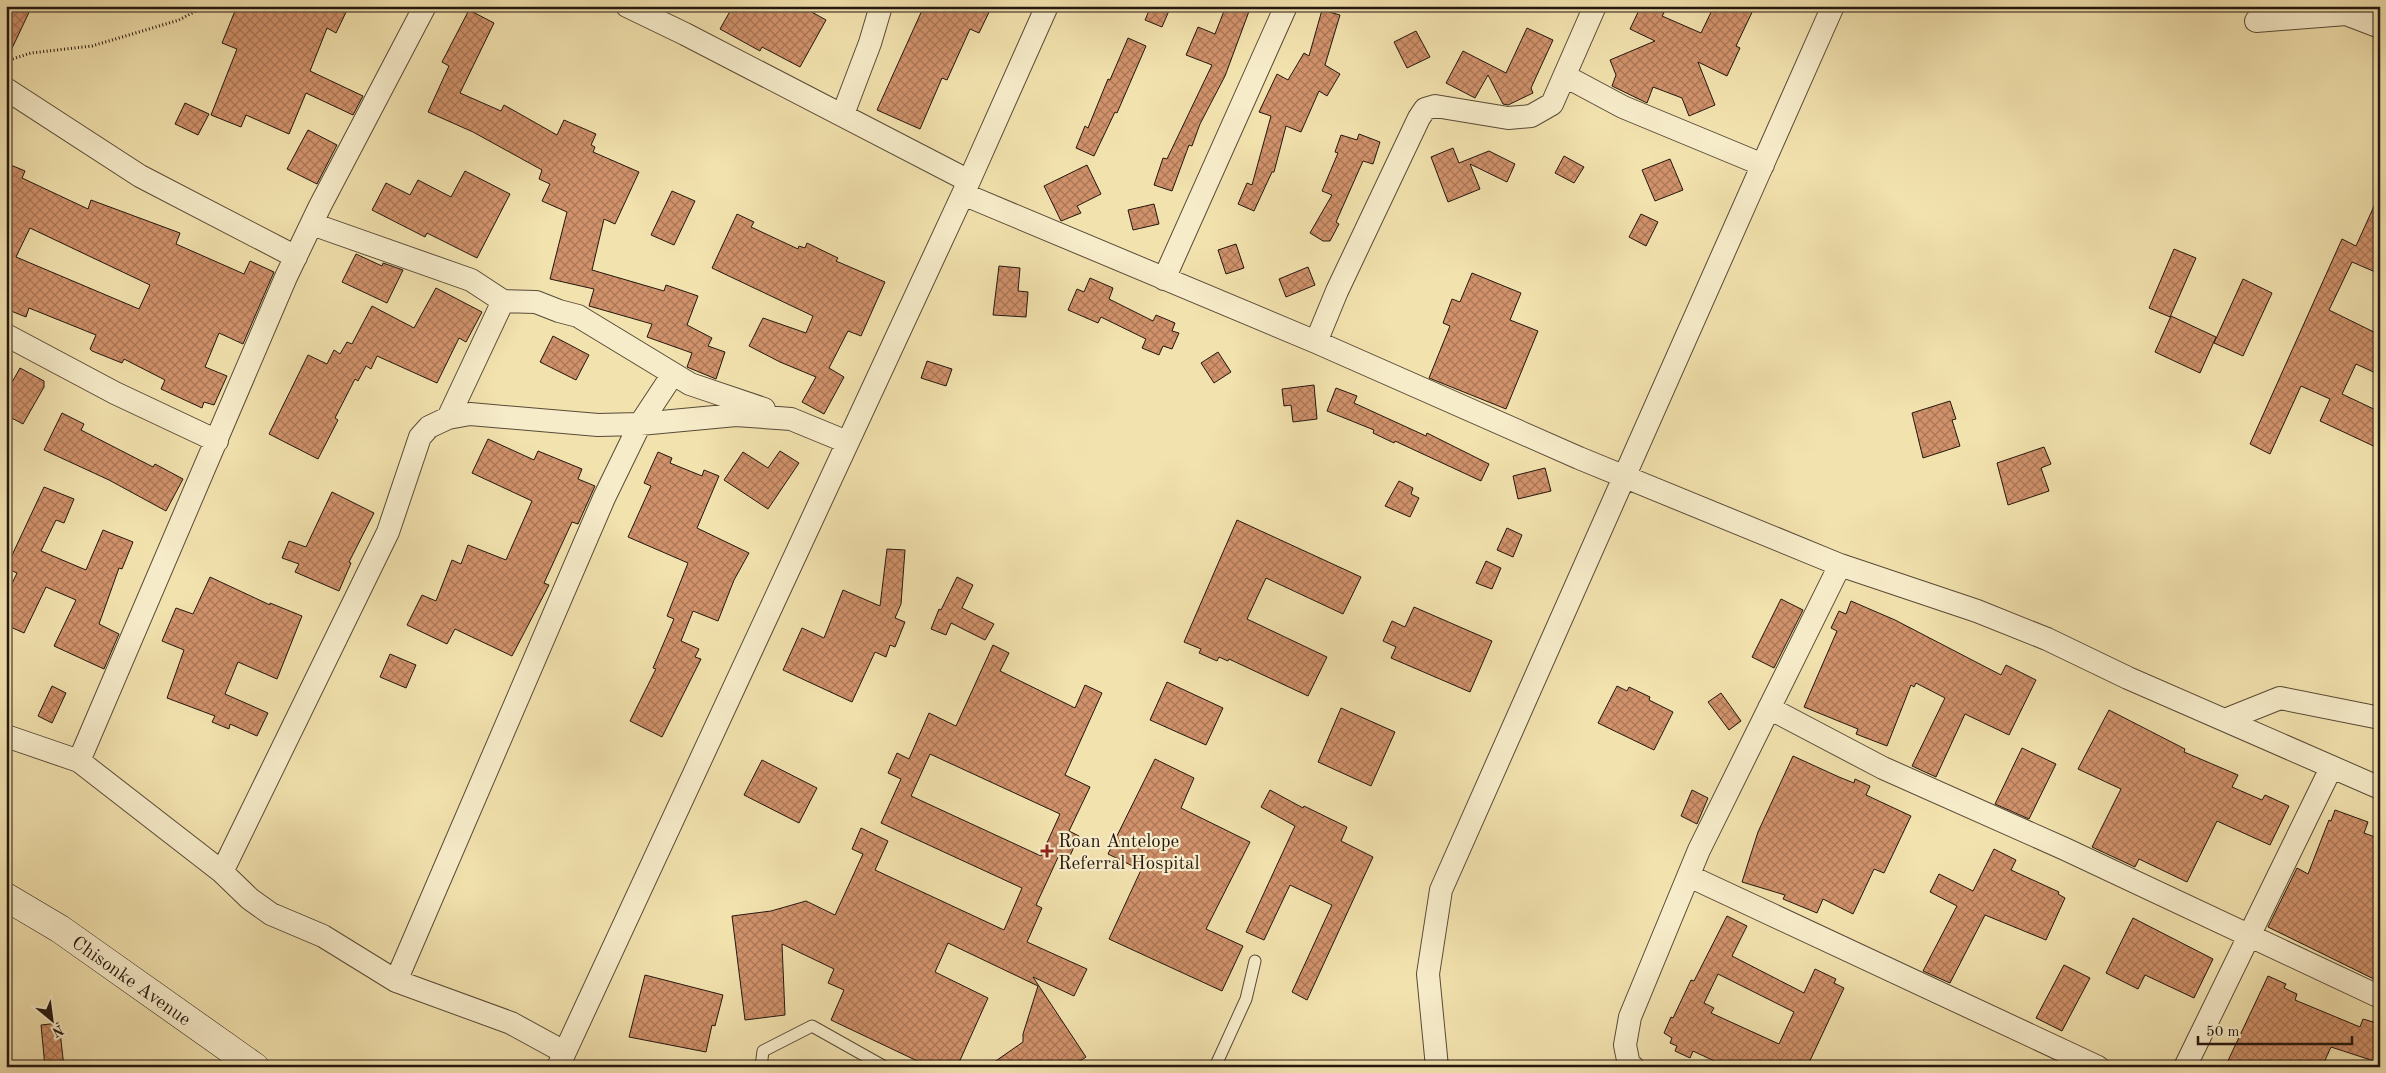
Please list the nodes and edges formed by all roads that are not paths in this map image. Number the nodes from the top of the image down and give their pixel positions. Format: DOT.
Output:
graph roads {
  1 [pos="425,6"];
  2 [pos="627,6"];
  3 [pos="881,6"];
  4 [pos="1047,6"];
  5 [pos="1286,6"];
  6 [pos="1595,6"];
  7 [pos="1833,6"];
  8 [pos="2256,21"];
  9 [pos="2380,27"];
  10 [pos="1565,76"];
  11 [pos="6,89"];
  12 [pos="843,114"];
  13 [pos="1763,165"];
  14 [pos="966,187"];
  15 [pos="312,224"];
  16 [pos="296,257"];
  17 [pos="1164,278"];
  18 [pos="503,301"];
  19 [pos="6,335"];
  20 [pos="1316,342"];
  21 [pos="673,374"];
  22 [pos="448,418"];
  23 [pos="791,419"];
  24 [pos="640,424"];
  25 [pos="216,440"];
  26 [pos="847,442"];
  27 [pos="1623,476"];
  28 [pos="1840,565"];
  29 [pos="1769,708"];
  30 [pos="2380,718"];
  31 [pos="2225,720"];
  32 [pos="6,736"];
  33 [pos="79,761"];
  34 [pos="2331,768"];
  35 [pos="2380,788"];
  36 [pos="222,872"];
  37 [pos="1689,876"];
  38 [pos="6,897"];
  39 [pos="2248,936"];
  40 [pos="1255,960"];
  41 [pos="396,981"];
  42 [pos="2380,997"];
  43 [pos="561,1059"];
  44 [pos="255,1067"];
  45 [pos="761,1067"];
  46 [pos="886,1067"];
  47 [pos="1215,1067"];
  48 [pos="1437,1067"];
  49 [pos="1633,1067"];
  50 [pos="2098,1067"];
  51 [pos="2185,1067"];
  1 -- 15 [label="street"];
  2 -- 12 [label="street"];
  3 -- 12 [label="street"];
  4 -- 14 [label="street"];
  5 -- 17 [label="street"];
  6 -- 10 [label="street"];
  7 -- 13 [label="street"];
  8 -- 9 [label="street"];
  10 -- 13 [label="street"];
  10 -- 20 [label="street"];
  11 -- 16 [label="street"];
  12 -- 14 [label="street"];
  13 -- 27 [label="street"];
  14 -- 17 [label="street"];
  14 -- 26 [label="street"];
  15 -- 16 [label="street"];
  15 -- 18 [label="street"];
  16 -- 25 [label="street"];
  17 -- 20 [label="street"];
  18 -- 21 [label="street"];
  18 -- 22 [label="street"];
  19 -- 25 [label="street"];
  20 -- 27 [label="street"];
  21 -- 23 [label="street"];
  21 -- 24 [label="street"];
  22 -- 24 [label="street"];
  22 -- 36 [label="street"];
  23 -- 24 [label="street"];
  23 -- 26 [label="street"];
  24 -- 41 [label="street"];
  25 -- 33 [label="street"];
  26 -- 43 [label="street"];
  27 -- 28 [label="street"];
  27 -- 48 [label="street"];
  28 -- 29 [label="street"];
  28 -- 31 [label="street"];
  29 -- 37 [label="street"];
  29 -- 39 [label="street"];
  30 -- 31 [label="street"];
  31 -- 34 [label="street"];
  32 -- 33 [label="street"];
  33 -- 36 [label="street"];
  34 -- 35 [label="street"];
  34 -- 39 [label="street"];
  36 -- 41 [label="street"];
  37 -- 49 [label="street"];
  37 -- 50 [label="street"];
  38 -- 44 [label="street, Chisonke Avenue"];
  39 -- 42 [label="street"];
  39 -- 51 [label="street"];
  40 -- 47 [label="lane"];
  41 -- 43 [label="street"];
  45 -- 46 [label="lane"];
}
